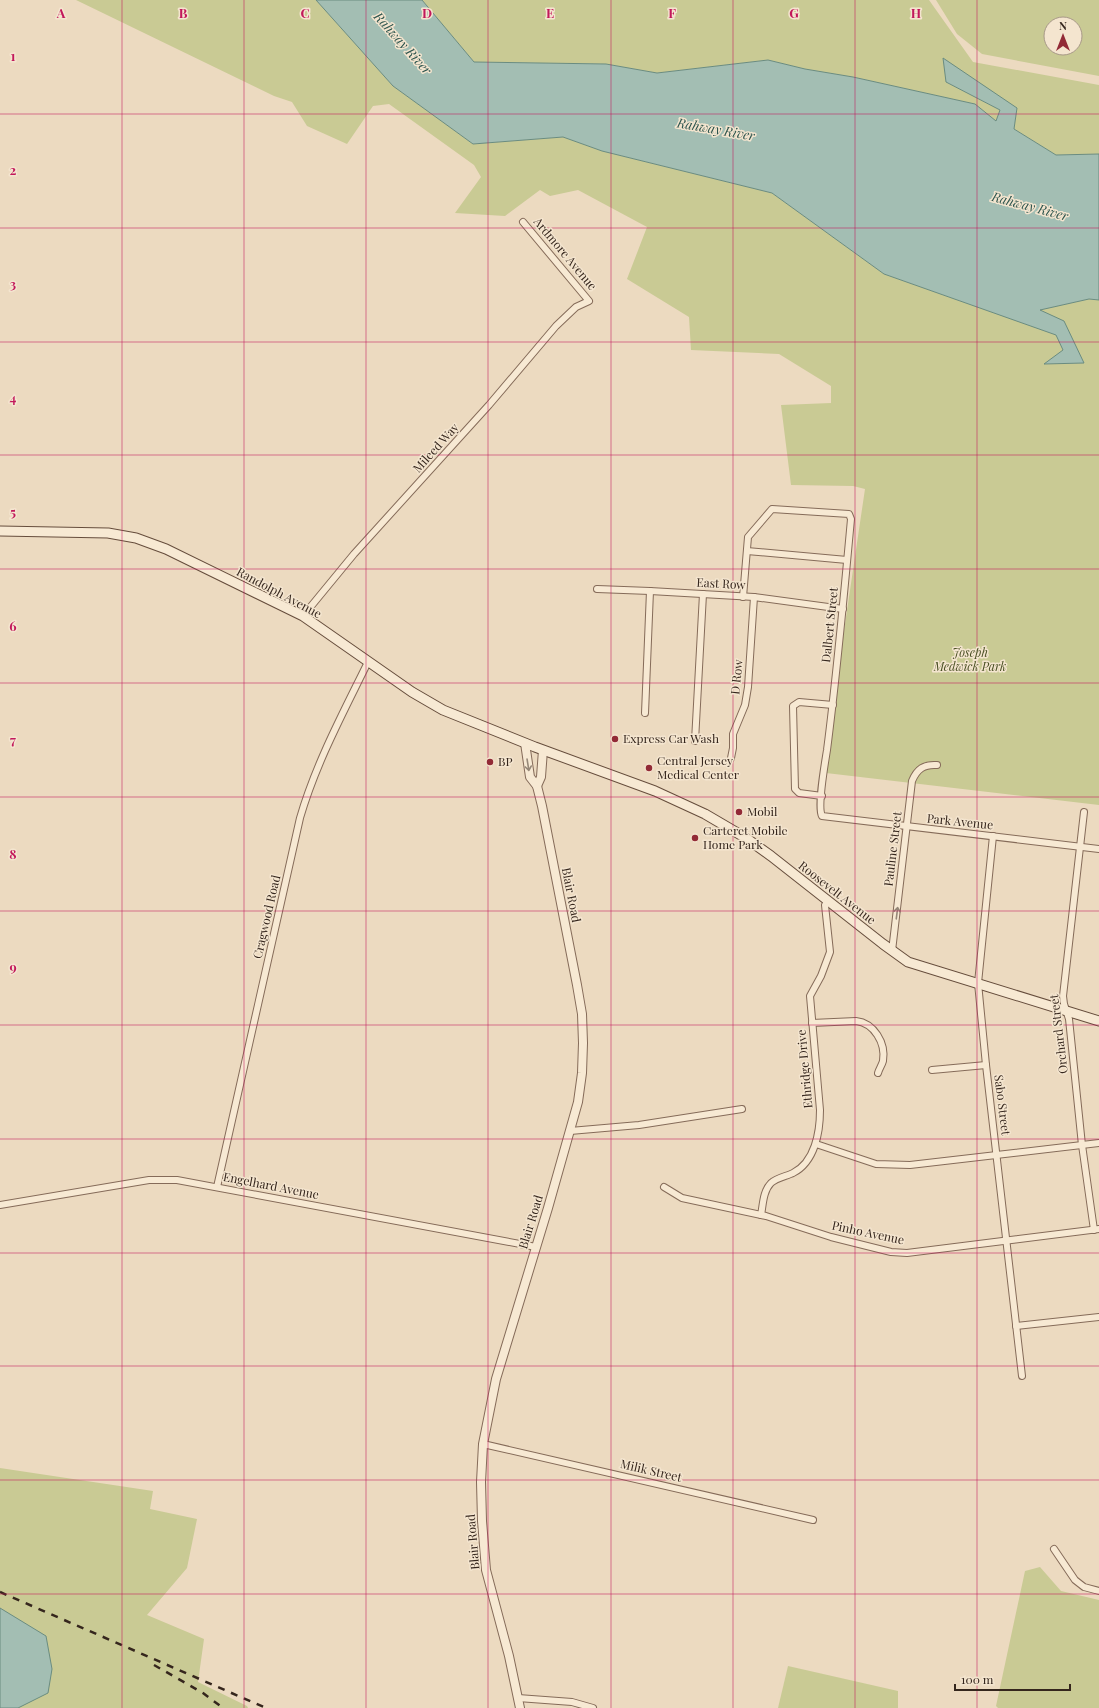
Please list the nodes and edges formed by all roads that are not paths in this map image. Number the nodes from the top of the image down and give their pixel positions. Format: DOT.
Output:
graph roads {
  1 [pos="523,222"];
  2 [pos="590,301"];
  3 [pos="0,531"];
  4 [pos="747,551"];
  5 [pos="848,560"];
  6 [pos="597,589"];
  7 [pos="650,590"];
  8 [pos="703,594"];
  9 [pos="743,597"];
  10 [pos="754,597"];
  11 [pos="843,609"];
  12 [pos="303,616"];
  13 [pos="368,662"];
  14 [pos="833,705"];
  15 [pos="645,713"];
  16 [pos="695,741"];
  17 [pos="525,743"];
  18 [pos="543,750"];
  19 [pos="731,758"];
  20 [pos="937,765"];
  21 [pos="537,786"];
  22 [pos="822,796"];
  23 [pos="1084,812"];
  24 [pos="821,814"];
  25 [pos="906,827"];
  26 [pos="993,836"];
  27 [pos="1080,847"];
  28 [pos="1099,849"];
  29 [pos="828,900"];
  30 [pos="892,951"];
  31 [pos="978,983"];
  32 [pos="1066,1011"];
  33 [pos="1099,1021"];
  34 [pos="812,1023"];
  35 [pos="986,1065"];
  36 [pos="932,1070"];
  37 [pos="878,1073"];
  38 [pos="742,1109"];
  39 [pos="570,1131"];
  40 [pos="1099,1143"];
  41 [pos="816,1144"];
  42 [pos="1082,1145"];
  43 [pos="998,1155"];
  44 [pos="217,1187"];
  45 [pos="664,1187"];
  46 [pos="0,1205"];
  47 [pos="762,1215"];
  48 [pos="1096,1229"];
  49 [pos="1006,1241"];
  50 [pos="536,1247"];
  51 [pos="1099,1317"];
  52 [pos="1016,1326"];
  53 [pos="1022,1376"];
  54 [pos="483,1444"];
  55 [pos="813,1520"];
  56 [pos="1054,1549"];
  57 [pos="1099,1591"];
  58 [pos="518,1698"];
  59 [pos="520,1708"];
  60 [pos="593,1708"];
  1 -- 2 [label="street, Ardmore Avenue"];
  2 -- 12 [label="street, Mileed Way"];
  3 -- 12 [label="main road, Randolph Avenue"];
  4 -- 5 [label="street"];
  4 -- 5 [label="street, Dalbert Street"];
  4 -- 9 [label="street"];
  5 -- 11 [label="street, Dalbert Street"];
  6 -- 7 [label="street, East Row"];
  7 -- 8 [label="street, East Row"];
  7 -- 15 [label="street"];
  8 -- 9 [label="street, East Row"];
  8 -- 16 [label="street"];
  9 -- 10 [label="street, East Row"];
  10 -- 11 [label="street, East Row"];
  10 -- 19 [label="street, D Row"];
  11 -- 14 [label="street, Dalbert Street"];
  12 -- 13 [label="main road, Randolph Avenue"];
  13 -- 17 [label="main road, Randolph Avenue"];
  13 -- 44 [label="street, Cragwood Road"];
  14 -- 22 [label="street, Dalbert Street"];
  14 -- 22 [label="street"];
  17 -- 18 [label="main road, Roosevelt Avenue"];
  17 -- 21 [label="street, Blair Road, one-way"];
  18 -- 21 [label="street"];
  18 -- 29 [label="main road, Roosevelt Avenue"];
  20 -- 25 [label="street, Pauline Street"];
  21 -- 39 [label="street, Blair Road"];
  22 -- 24 [label="street, Dalbert Street"];
  23 -- 27 [label="street, Orchard Street"];
  24 -- 25 [label="street, Park Avenue"];
  25 -- 26 [label="street, Park Avenue"];
  30 -- 25 [label="street, Pauline Street, one-way"];
  26 -- 27 [label="street, Park Avenue"];
  26 -- 31 [label="street, Sabo Street"];
  27 -- 28 [label="street, Park Avenue"];
  27 -- 32 [label="street, Orchard Street"];
  29 -- 30 [label="main road, Roosevelt Avenue"];
  29 -- 34 [label="street, Ethridge Drive"];
  30 -- 31 [label="main road, Roosevelt Avenue"];
  31 -- 32 [label="main road, Roosevelt Avenue"];
  31 -- 35 [label="street, Sabo Street"];
  32 -- 33 [label="main road, Roosevelt Avenue"];
  32 -- 42 [label="street, Orchard Street"];
  34 -- 37 [label="street"];
  34 -- 41 [label="street, Ethridge Drive"];
  35 -- 36 [label="street"];
  35 -- 43 [label="street, Sabo Street"];
  38 -- 39 [label="street"];
  39 -- 50 [label="street, Blair Road"];
  40 -- 42 [label="street"];
  41 -- 43 [label="street"];
  41 -- 47 [label="street, Ethridge Drive"];
  42 -- 43 [label="street"];
  42 -- 48 [label="street, Orchard Street"];
  43 -- 49 [label="street, Sabo Street"];
  44 -- 46 [label="street, Engelhard Avenue"];
  44 -- 50 [label="street, Engelhard Avenue"];
  45 -- 47 [label="street, Pinho Avenue"];
  47 -- 49 [label="street, Pinho Avenue"];
  48 -- 49 [label="street, Pinho Avenue"];
  49 -- 52 [label="street, Sabo Street"];
  50 -- 54 [label="street, Blair Road"];
  51 -- 52 [label="street"];
  52 -- 53 [label="street, Sabo Street"];
  54 -- 55 [label="street, Milik Street"];
  54 -- 58 [label="street, Blair Road"];
  56 -- 57 [label="street"];
  58 -- 59 [label="street, Blair Road"];
  58 -- 60 [label="street"];
}
